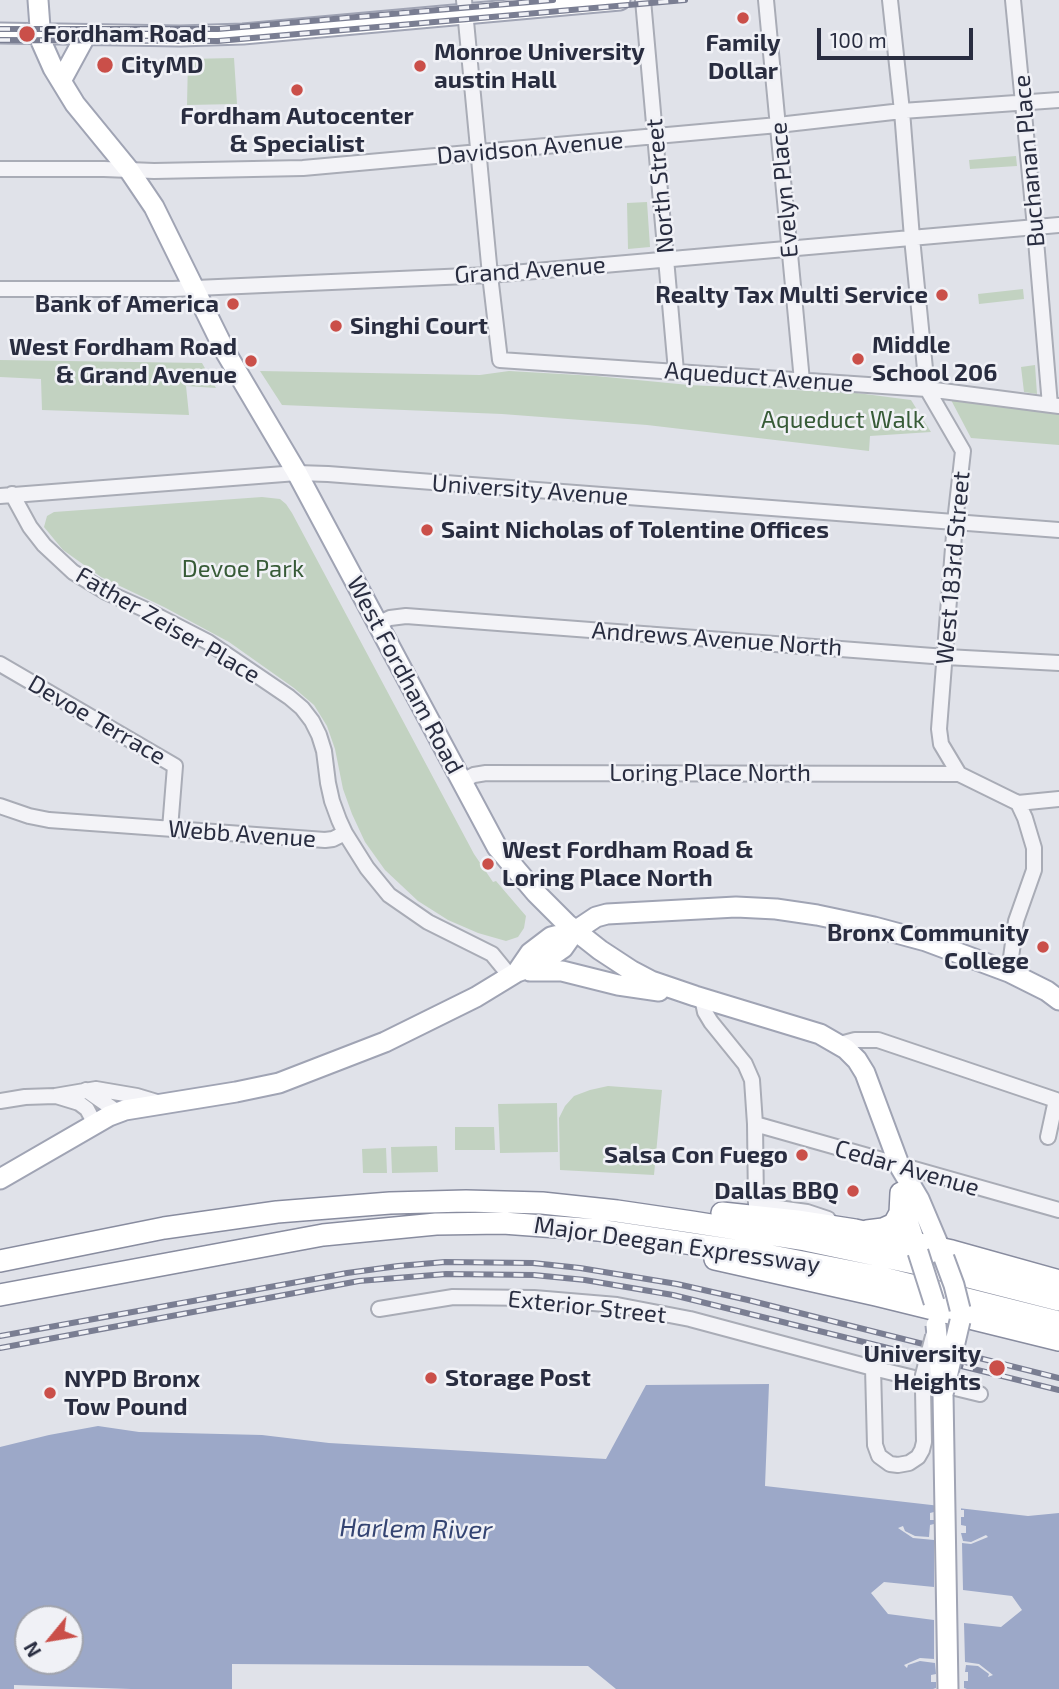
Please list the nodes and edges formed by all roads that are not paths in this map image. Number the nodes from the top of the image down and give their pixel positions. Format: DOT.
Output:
graph roads {
  1 [pos="38,0"];
  2 [pos="620,0"];
  3 [pos="643,0"];
  4 [pos="766,0"];
  5 [pos="890,0"];
  6 [pos="1013,0"];
  7 [pos="465,7"];
  8 [pos="0,33"];
  9 [pos="40,34"];
  10 [pos="86,35"];
  11 [pos="61,81"];
  12 [pos="1059,100"];
  13 [pos="1024,103"];
  14 [pos="902,111"];
  15 [pos="778,125"];
  16 [pos="656,136"];
  17 [pos="479,152"];
  18 [pos="0,169"];
  19 [pos="129,170"];
  20 [pos="1059,225"];
  21 [pos="1035,228"];
  22 [pos="912,238"];
  23 [pos="789,248"];
  24 [pos="667,259"];
  25 [pos="490,275"];
  26 [pos="194,288"];
  27 [pos="0,289"];
  28 [pos="676,371"];
  29 [pos="802,381"];
  30 [pos="927,389"];
  31 [pos="1054,406"];
  32 [pos="298,473"];
  33 [pos="6,495"];
  34 [pos="955,522"];
  35 [pos="1059,530"];
  36 [pos="377,624"];
  37 [pos="946,657"];
  38 [pos="1059,663"];
  39 [pos="0,664"];
  40 [pos="959,774"];
  41 [pos="462,781"];
  42 [pos="1059,799"];
  43 [pos="1018,803"];
  44 [pos="0,806"];
  45 [pos="170,829"];
  46 [pos="345,833"];
  47 [pos="575,931"];
  48 [pos="1009,972"];
  49 [pos="514,974"];
  50 [pos="698,997"];
  51 [pos="1059,1000"];
  52 [pos="840,1045"];
  53 [pos="86,1090"];
  54 [pos="55,1096"];
  55 [pos="0,1101"];
  56 [pos="163,1104"];
  57 [pos="122,1111"];
  58 [pos="94,1124"];
  59 [pos="755,1124"];
  60 [pos="1048,1137"];
  61 [pos="900,1167"];
  62 [pos="0,1179"];
  63 [pos="901,1193"];
  64 [pos="579,1207"];
  65 [pos="1059,1210"];
  66 [pos="598,1230"];
  67 [pos="855,1230"];
  68 [pos="917,1248"];
  69 [pos="942,1253"];
  70 [pos="0,1261"];
  71 [pos="1059,1281"];
  72 [pos="0,1295"];
  73 [pos="1059,1300"];
  74 [pos="379,1310"];
  75 [pos="935,1313"];
  76 [pos="960,1315"];
  77 [pos="1059,1322"];
  78 [pos="1059,1340"];
  79 [pos="873,1368"];
  80 [pos="943,1394"];
  81 [pos="979,1394"];
  82 [pos="923,1407"];
  83 [pos="948,1689"];
  1 -- 9 [label="main road, West Fordham Road"];
  2 -- 7 [label="main road"];
  3 -- 16 [label="street, North Street"];
  4 -- 15 [label="street, Evelyn Place"];
  5 -- 14 [label="street, West 183rd Street"];
  6 -- 13 [label="street, Buchanan Place"];
  7 -- 10 [label="main road"];
  7 -- 17 [label="street"];
  8 -- 9 [label="main road"];
  9 -- 10 [label="main road"];
  9 -- 11 [label="main road, West Fordham Road"];
  10 -- 11 [label="main road"];
  11 -- 19 [label="main road, West Fordham Road"];
  12 -- 13 [label="street, Davidson Avenue"];
  13 -- 14 [label="street, Davidson Avenue"];
  13 -- 21 [label="street, Buchanan Place"];
  14 -- 15 [label="street, Davidson Avenue"];
  14 -- 22 [label="street, West 183rd Street"];
  15 -- 16 [label="street, Davidson Avenue"];
  15 -- 23 [label="street, Evelyn Place"];
  16 -- 17 [label="street, Davidson Avenue"];
  16 -- 24 [label="street, North Street"];
  17 -- 19 [label="street, Davidson Avenue"];
  17 -- 25 [label="street"];
  18 -- 19 [label="street, Davidson Avenue"];
  19 -- 26 [label="main road, West Fordham Road"];
  20 -- 21 [label="street, Grand Avenue"];
  21 -- 22 [label="street, Grand Avenue"];
  21 -- 31 [label="street, Buchanan Place"];
  22 -- 23 [label="street, Grand Avenue"];
  22 -- 30 [label="street, West 183rd Street"];
  23 -- 24 [label="street, Grand Avenue"];
  23 -- 29 [label="street, Evelyn Place"];
  24 -- 25 [label="street, Grand Avenue"];
  24 -- 28 [label="street, North Street"];
  25 -- 26 [label="street, Grand Avenue"];
  25 -- 28 [label="street, Aqueduct Avenue"];
  26 -- 27 [label="street, Grand Avenue"];
  26 -- 32 [label="main road, West Fordham Road"];
  28 -- 29 [label="street, Aqueduct Avenue"];
  29 -- 30 [label="street, Aqueduct Avenue"];
  30 -- 31 [label="street, Aqueduct Avenue"];
  30 -- 34 [label="street, West 183rd Street"];
  32 -- 33 [label="street, University Avenue"];
  32 -- 34 [label="street, University Avenue"];
  32 -- 36 [label="main road, West Fordham Road"];
  33 -- 46 [label="street, Father Zeiser Place"];
  34 -- 35 [label="street, University Avenue"];
  34 -- 37 [label="street, West 183rd Street"];
  36 -- 37 [label="street, Andrews Avenue North"];
  36 -- 41 [label="main road, West Fordham Road"];
  37 -- 38 [label="street, Andrews Avenue North"];
  37 -- 40 [label="street, West 183rd Street"];
  39 -- 45 [label="street, Devoe Terrace"];
  40 -- 41 [label="street, Loring Place North"];
  40 -- 43 [label="street"];
  41 -- 47 [label="main road, West Fordham Road"];
  42 -- 43 [label="street"];
  43 -- 48 [label="street"];
  44 -- 45 [label="street, Webb Avenue"];
  45 -- 46 [label="street, Webb Avenue"];
  46 -- 49 [label="street, Webb Avenue"];
  47 -- 48 [label="main road"];
  47 -- 49 [label="main road"];
  47 -- 50 [label="main road, West Fordham Road"];
  48 -- 51 [label="main road"];
  49 -- 50 [label="main road"];
  49 -- 56 [label="main road"];
  50 -- 52 [label="main road, West Fordham Road"];
  50 -- 59 [label="street"];
  52 -- 60 [label="street"];
  52 -- 61 [label="main road, West Fordham Road"];
  53 -- 54 [label="street"];
  53 -- 56 [label="street"];
  53 -- 57 [label="street"];
  54 -- 55 [label="street"];
  54 -- 58 [label="street"];
  56 -- 57 [label="main road"];
  57 -- 58 [label="main road"];
  58 -- 62 [label="main road"];
  59 -- 61 [label="street, Cedar Avenue"];
  59 -- 67 [label="street, Major Deegan Expressway"];
  61 -- 63 [label="main road, West Fordham Road"];
  61 -- 65 [label="street, Cedar Avenue"];
  61 -- 69 [label="main road, West Fordham Road"];
  63 -- 67 [label="highway"];
  63 -- 68 [label="main road, West Fordham Road"];
  64 -- 67 [label="highway"];
  64 -- 70 [label="highway, Major Deegan Expressway"];
  64 -- 73 [label="highway, Major Deegan Expressway"];
  66 -- 72 [label="highway, Major Deegan Expressway"];
  66 -- 75 [label="highway"];
  66 -- 77 [label="highway, Major Deegan Expressway"];
  67 -- 68 [label="highway"];
  68 -- 69 [label="highway"];
  68 -- 75 [label="main road, West Fordham Road, bridge"];
  69 -- 71 [label="highway"];
  69 -- 76 [label="main road, West Fordham Road, bridge"];
  74 -- 79 [label="street, Exterior Street"];
  75 -- 76 [label="highway"];
  75 -- 80 [label="main road, West Fordham Road, bridge"];
  75 -- 82 [label="street, bridge"];
  76 -- 78 [label="highway"];
  76 -- 80 [label="main road, West Fordham Road, bridge"];
  79 -- 81 [label="street, Exterior Street"];
  79 -- 82 [label="street"];
  80 -- 82 [label="street"];
  80 -- 83 [label="main road, West Fordham Road"];
}
